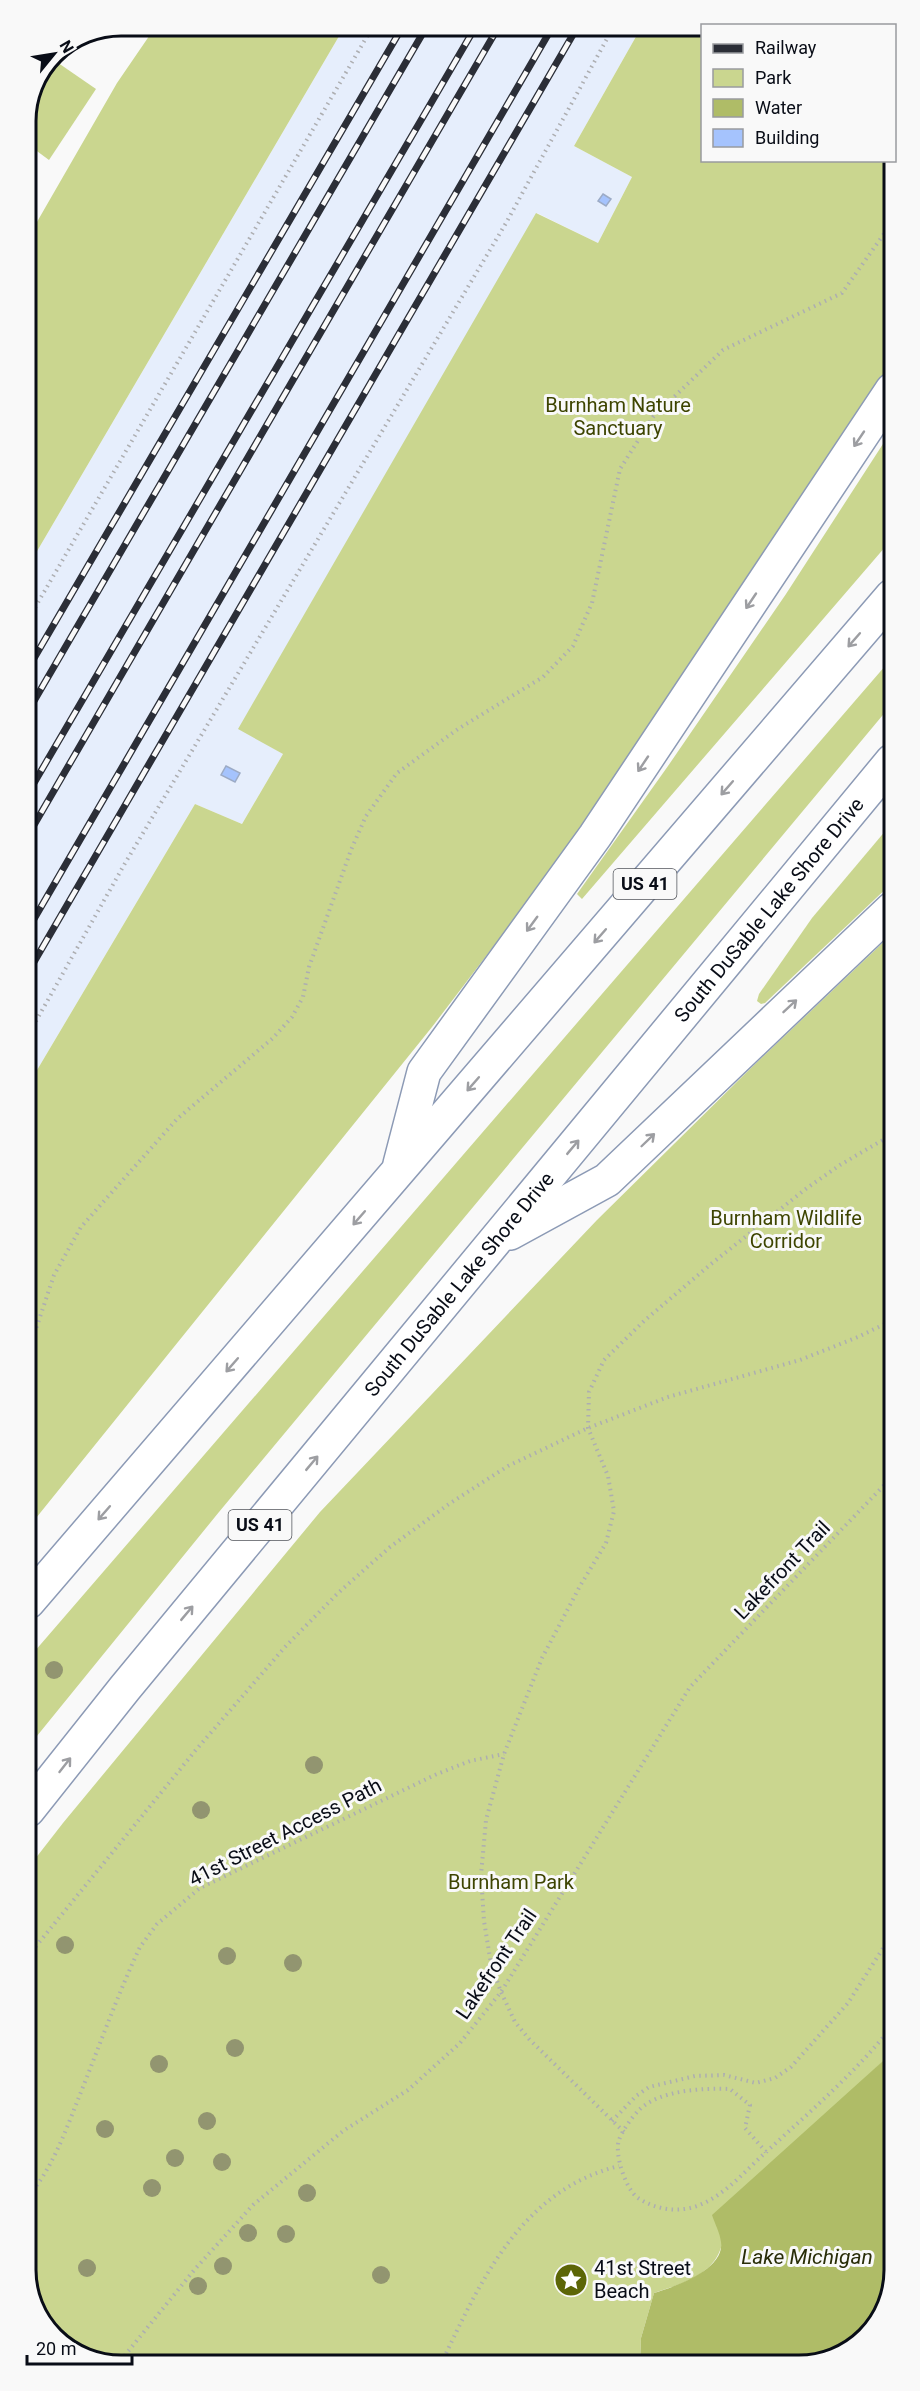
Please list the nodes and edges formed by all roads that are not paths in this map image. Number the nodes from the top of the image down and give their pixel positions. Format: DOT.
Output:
graph roads {
  1 [pos="884,402"];
  2 [pos="884,605"];
  3 [pos="884,771"];
  4 [pos="884,917"];
  5 [pos="397,1173"];
  6 [pos="495,1241"];
  7 [pos="36,1593"];
  8 [pos="36,1800"];
  1 -- 5 [label="highway, one-way"];
  2 -- 5 [label="highway, US 41, one-way"];
  6 -- 3 [label="highway, South DuSable Lake Shore Drive / US 41, one-way"];
  6 -- 4 [label="highway, one-way"];
  5 -- 7 [label="highway, US 41, one-way"];
  8 -- 6 [label="highway, South DuSable Lake Shore Drive / US 41, one-way"];
}
